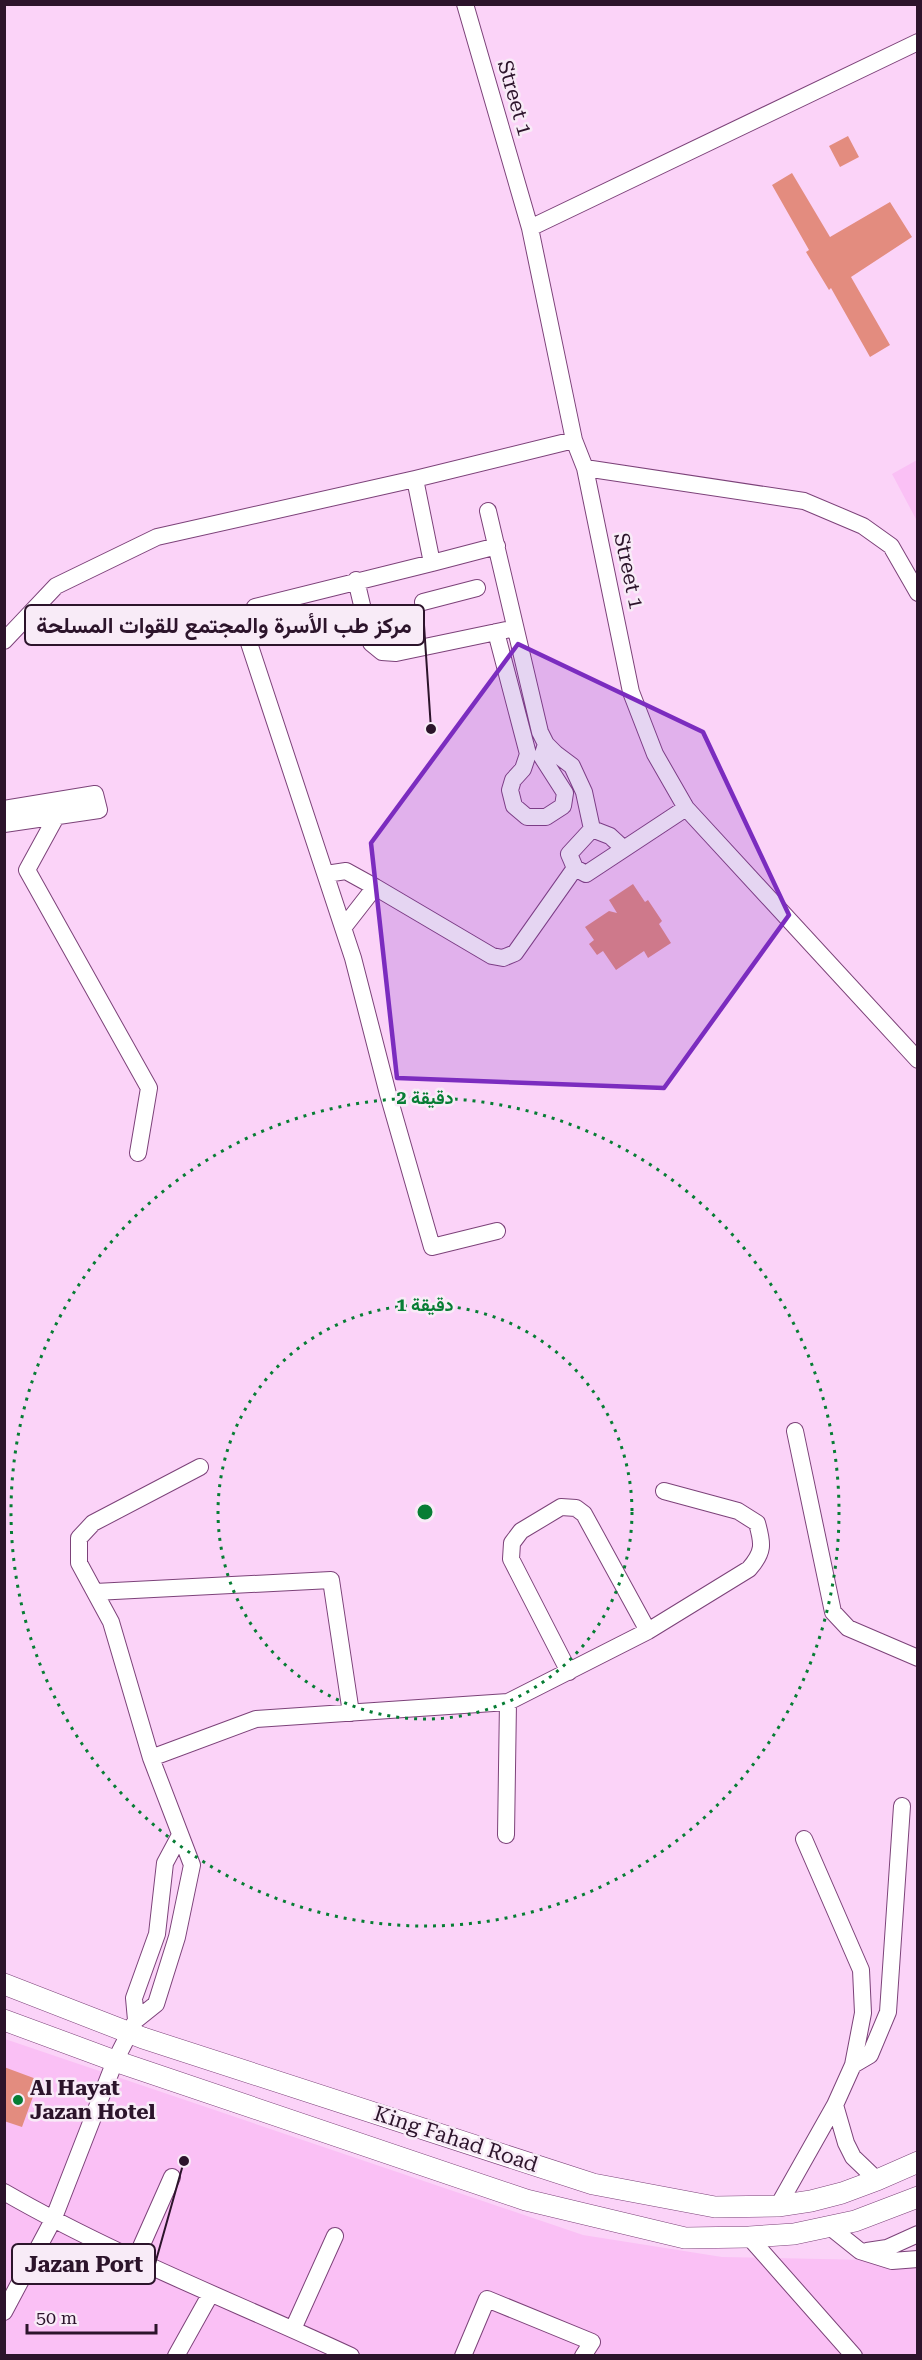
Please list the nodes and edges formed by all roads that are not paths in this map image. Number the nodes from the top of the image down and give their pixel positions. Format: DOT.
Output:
graph roads {
  1 [pos="465,4"];
  2 [pos="918,42"];
  3 [pos="530,228"];
  4 [pos="574,440"];
  5 [pos="585,468"];
  6 [pos="415,479"];
  7 [pos="488,511"];
  8 [pos="497,546"];
  9 [pos="432,563"];
  10 [pos="356,580"];
  11 [pos="477,588"];
  12 [pos="918,593"];
  13 [pos="423,602"];
  14 [pos="516,628"];
  15 [pos="496,632"];
  16 [pos="4,641"];
  17 [pos="546,744"];
  18 [pos="686,808"];
  19 [pos="4,809"];
  20 [pos="56,817"];
  21 [pos="4,824"];
  22 [pos="592,828"];
  23 [pos="624,849"];
  24 [pos="574,868"];
  25 [pos="326,874"];
  26 [pos="375,887"];
  27 [pos="343,928"];
  28 [pos="918,1060"];
  29 [pos="138,1153"];
  30 [pos="497,1231"];
  31 [pos="795,1431"];
  32 [pos="200,1467"];
  33 [pos="664,1491"];
  34 [pos="95,1592"];
  35 [pos="648,1631"];
  36 [pos="918,1658"];
  37 [pos="569,1672"];
  38 [pos="508,1702"];
  39 [pos="351,1713"];
  40 [pos="151,1758"];
  41 [pos="902,1806"];
  42 [pos="180,1835"];
  43 [pos="506,1835"];
  44 [pos="804,1839"];
  45 [pos="157,1934"];
  46 [pos="177,1936"];
  47 [pos="4,1984"];
  48 [pos="4,2020"];
  49 [pos="133,2026"];
  50 [pos="116,2061"];
  51 [pos="853,2065"];
  52 [pos="835,2104"];
  53 [pos="918,2162"];
  54 [pos="172,2177"];
  55 [pos="877,2180"];
  56 [pos="4,2192"];
  57 [pos="918,2197"];
  58 [pos="778,2205"];
  59 [pos="53,2220"];
  60 [pos="830,2227"];
  61 [pos="918,2234"];
  62 [pos="334,2236"];
  63 [pos="749,2237"];
  64 [pos="860,2251"];
  65 [pos="136,2258"];
  66 [pos="918,2259"];
  67 [pos="210,2295"];
  68 [pos="4,2312"];
  69 [pos="293,2329"];
  70 [pos="176,2355"];
  71 [pos="351,2355"];
  72 [pos="463,2355"];
  73 [pos="583,2355"];
  74 [pos="854,2355"];
  1 -- 3 [label="street, Street 1"];
  2 -- 3 [label="street"];
  3 -- 4 [label="street, Street 1"];
  4 -- 5 [label="street, Street 1"];
  4 -- 6 [label="street"];
  5 -- 12 [label="street"];
  5 -- 18 [label="street, Street 1"];
  6 -- 9 [label="street"];
  6 -- 16 [label="street"];
  7 -- 8 [label="street"];
  8 -- 9 [label="street"];
  8 -- 14 [label="street"];
  9 -- 10 [label="street"];
  10 -- 15 [label="street"];
  10 -- 25 [label="street"];
  11 -- 13 [label="street"];
  14 -- 15 [label="street"];
  14 -- 17 [label="street"];
  15 -- 17 [label="street"];
  17 -- 22 [label="street"];
  18 -- 23 [label="street"];
  18 -- 28 [label="street, Street 1"];
  19 -- 20 [label="street"];
  20 -- 21 [label="street"];
  20 -- 29 [label="street"];
  22 -- 23 [label="street"];
  22 -- 24 [label="street"];
  23 -- 24 [label="street"];
  24 -- 26 [label="street"];
  25 -- 26 [label="street"];
  25 -- 27 [label="street"];
  26 -- 27 [label="street"];
  27 -- 30 [label="street"];
  31 -- 36 [label="street"];
  32 -- 34 [label="street"];
  33 -- 35 [label="street"];
  34 -- 39 [label="street"];
  34 -- 40 [label="street"];
  35 -- 37 [label="street"];
  35 -- 37 [label="street"];
  37 -- 38 [label="street"];
  38 -- 39 [label="street"];
  38 -- 43 [label="street"];
  39 -- 40 [label="street"];
  40 -- 42 [label="street"];
  41 -- 51 [label="street"];
  42 -- 45 [label="street"];
  42 -- 46 [label="street"];
  44 -- 51 [label="street"];
  45 -- 46 [label="street"];
  45 -- 49 [label="street"];
  46 -- 49 [label="street"];
  47 -- 49 [label="main road, King Fahad Road"];
  48 -- 50 [label="main road, King Fahad Road"];
  49 -- 50 [label="street"];
  49 -- 58 [label="main road, King Fahad Road"];
  50 -- 59 [label="street"];
  50 -- 63 [label="main road, King Fahad Road"];
  51 -- 52 [label="street"];
  52 -- 55 [label="street"];
  52 -- 58 [label="street"];
  53 -- 55 [label="main road, King Fahad Road"];
  54 -- 65 [label="street"];
  55 -- 58 [label="main road, King Fahad Road"];
  56 -- 59 [label="street"];
  57 -- 60 [label="main road, King Fahad Road"];
  59 -- 65 [label="street"];
  59 -- 68 [label="street"];
  60 -- 63 [label="main road, King Fahad Road"];
  60 -- 64 [label="street"];
  61 -- 64 [label="street"];
  62 -- 69 [label="street"];
  63 -- 74 [label="street"];
  64 -- 66 [label="street"];
  65 -- 67 [label="street"];
  67 -- 69 [label="street"];
  67 -- 70 [label="street"];
  69 -- 71 [label="street"];
  72 -- 73 [label="street"];
}
